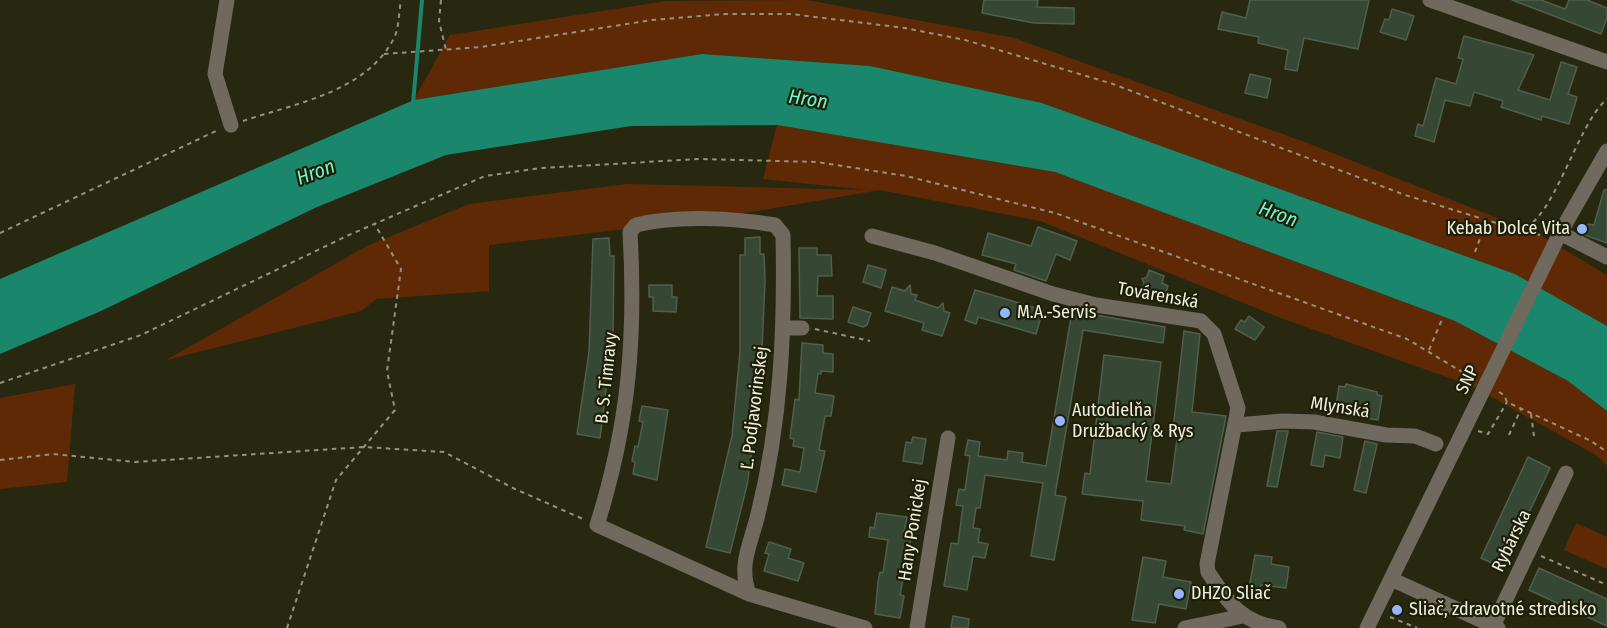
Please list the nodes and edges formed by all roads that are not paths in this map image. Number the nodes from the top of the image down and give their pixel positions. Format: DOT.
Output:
graph roads {
  1 [pos="227,0"];
  2 [pos="1430,0"];
  3 [pos="1607,62"];
  4 [pos="231,124"];
  5 [pos="1607,151"];
  6 [pos="775,225"];
  7 [pos="872,236"];
  8 [pos="1557,240"];
  9 [pos="1607,257"];
  10 [pos="784,328"];
  11 [pos="802,328"];
  12 [pos="1237,425"];
  13 [pos="948,438"];
  14 [pos="1436,444"];
  15 [pos="1566,473"];
  16 [pos="1391,579"];
  17 [pos="749,594"];
  18 [pos="1243,616"];
  19 [pos="834,624"];
  20 [pos="1496,627"];
  21 [pos="864,628"];
  22 [pos="917,628"];
  23 [pos="1185,628"];
  24 [pos="1279,628"];
  25 [pos="1367,628"];
  1 -- 4 [label="street"];
  2 -- 3 [label="street"];
  5 -- 8 [label="street, SNP"];
  6 -- 10 [label="street, Ľ. Podjavorinskej"];
  6 -- 17 [label="street, B. S. Timravy"];
  7 -- 12 [label="street, Továrenská"];
  8 -- 9 [label="street"];
  8 -- 16 [label="street, SNP"];
  10 -- 11 [label="street"];
  10 -- 17 [label="street, Ľ. Podjavorinskej"];
  12 -- 14 [label="street, Mlynská"];
  12 -- 18 [label="street, Továrenská"];
  13 -- 22 [label="street, Hany Ponickej"];
  15 -- 20 [label="street, Rybárska"];
  16 -- 20 [label="street, Rybárska"];
  16 -- 25 [label="street, SNP"];
  17 -- 19 [label="street"];
  18 -- 23 [label="street"];
  18 -- 24 [label="street, Továrenská"];
  19 -- 21 [label="street"];
}
